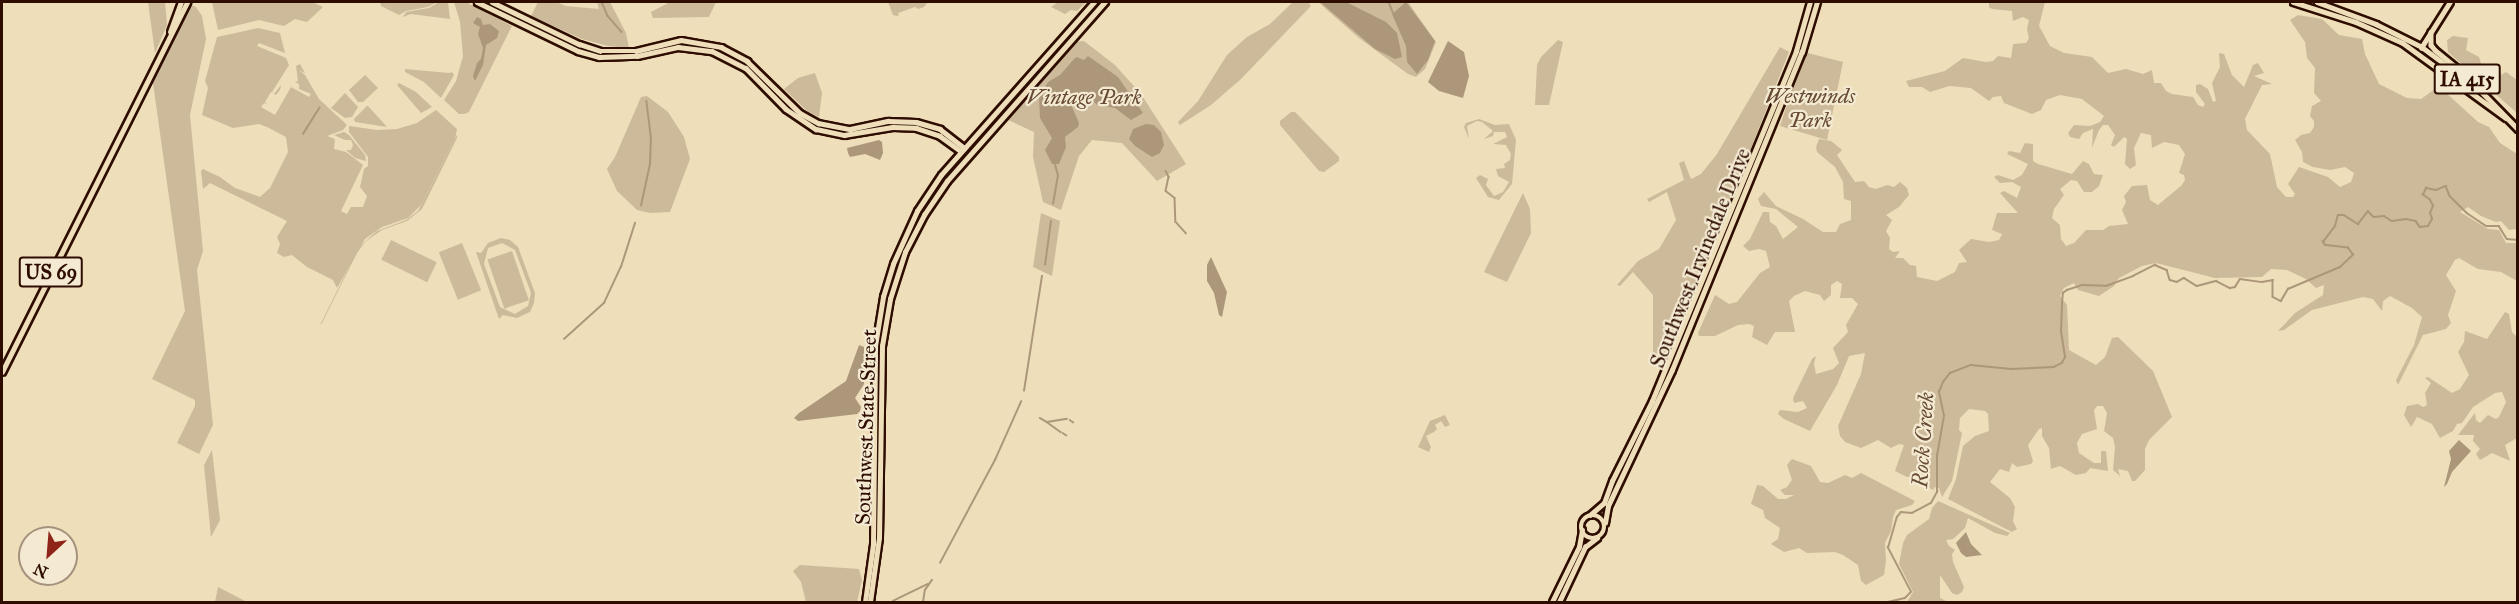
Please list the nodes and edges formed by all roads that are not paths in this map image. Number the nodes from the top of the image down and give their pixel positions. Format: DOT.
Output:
graph roads {
  1 [pos="181,2"];
  2 [pos="187,2"];
  3 [pos="477,2"];
  4 [pos="492,2"];
  5 [pos="1094,2"];
  6 [pos="1105,2"];
  7 [pos="1810,2"];
  8 [pos="1817,2"];
  9 [pos="2294,2"];
  10 [pos="2317,2"];
  11 [pos="2451,2"];
  12 [pos="170,32"];
  13 [pos="2431,32"];
  14 [pos="2422,47"];
  15 [pos="2418,53"];
  16 [pos="2481,91"];
  17 [pos="2506,118"];
  18 [pos="2517,129"];
  19 [pos="963,150"];
  20 [pos="1733,203"];
  21 [pos="1739,205"];
  22 [pos="2,372"];
  23 [pos="1590,515"];
  24 [pos="1605,523"];
  25 [pos="1582,530"];
  26 [pos="1597,538"];
  27 [pos="865,603"];
  28 [pos="870,603"];
  29 [pos="1552,603"];
  30 [pos="1559,603"];
  1 -- 12 [label="main road, US 69"];
  2 -- 12 [label="main road, US 69"];
  3 -- 19 [label="main road"];
  4 -- 19 [label="main road"];
  5 -- 19 [label="main road, Southwest State Street"];
  6 -- 28 [label="main road, Southwest State Street"];
  7 -- 20 [label="main road, Southwest Irvinedale Drive"];
  8 -- 21 [label="main road, Southwest Irvinedale Drive"];
  9 -- 15 [label="main road, IA 415"];
  10 -- 14 [label="main road, IA 415"];
  11 -- 13 [label="main road"];
  12 -- 22 [label="main road, US 69"];
  13 -- 14 [label="main road"];
  13 -- 16 [label="main road"];
  14 -- 15 [label="main road"];
  14 -- 16 [label="main road, IA 415"];
  15 -- 17 [label="main road, IA 415"];
  16 -- 17 [label="main road, IA 415"];
  17 -- 18 [label="main road, IA 415"];
  19 -- 27 [label="main road, Southwest State Street"];
  20 -- 21 [label="main road"];
  20 -- 23 [label="main road, Southwest Irvinedale Drive"];
  21 -- 24 [label="main road, Southwest Irvinedale Drive"];
  23 -- 24 [label="main road"];
  23 -- 25 [label="main road, Southwest Irvinedale Drive"];
  24 -- 26 [label="main road, Southwest Irvinedale Drive"];
  25 -- 26 [label="main road"];
  25 -- 29 [label="main road, Southwest Irvinedale Drive"];
  26 -- 30 [label="main road, Southwest Irvinedale Drive"];
}
